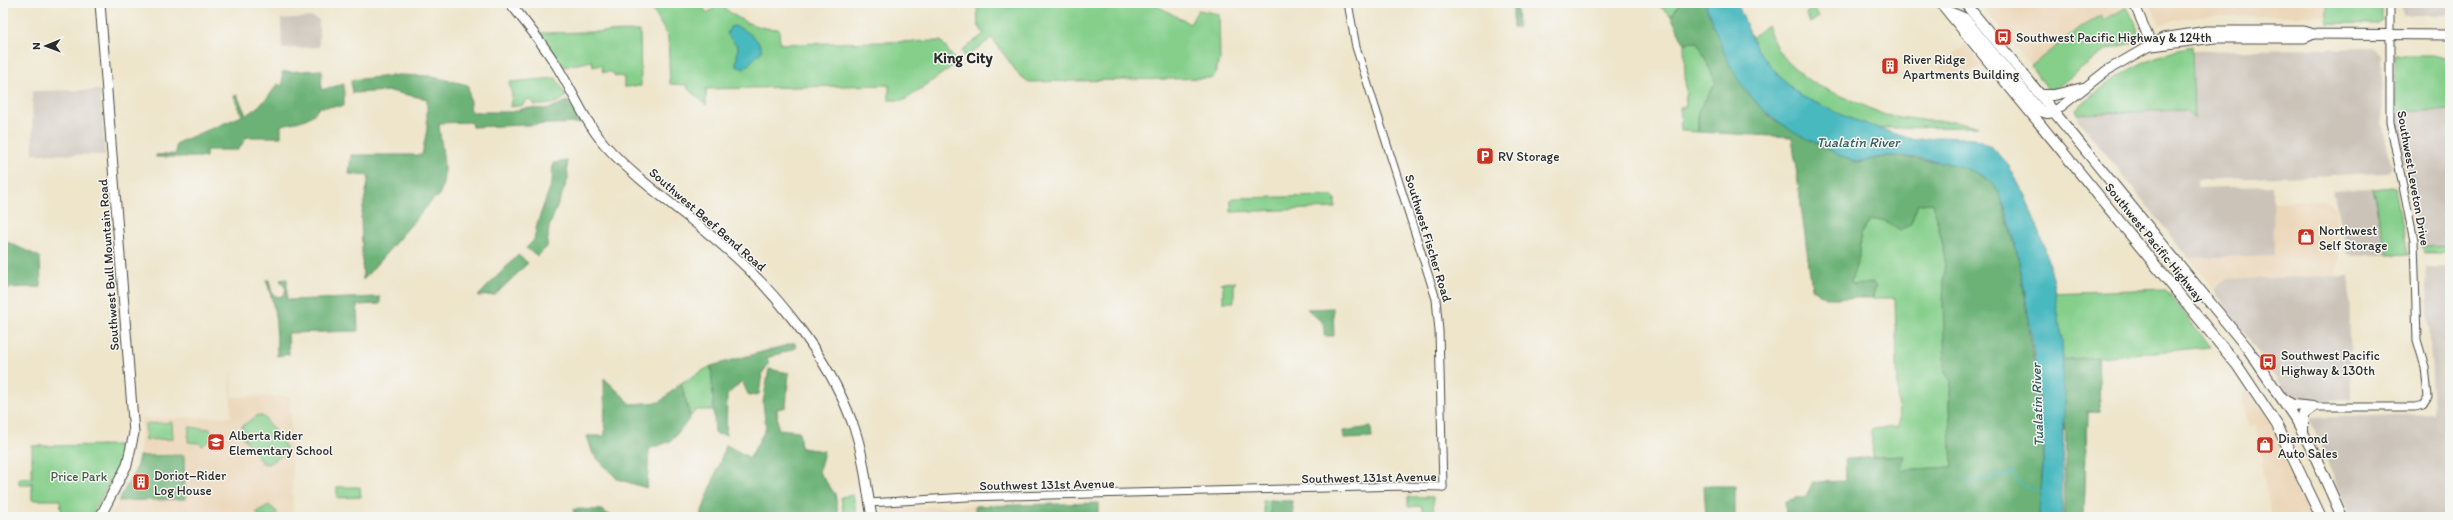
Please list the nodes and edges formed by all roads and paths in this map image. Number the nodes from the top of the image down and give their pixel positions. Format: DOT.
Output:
graph roads {
  1 [pos="100,3"];
  2 [pos="510,3"];
  3 [pos="1348,3"];
  4 [pos="1941,3"];
  5 [pos="1965,3"];
  6 [pos="2134,3"];
  7 [pos="2390,3"];
  8 [pos="1950,12"];
  9 [pos="2389,35"];
  10 [pos="2450,35"];
  11 [pos="2152,46"];
  12 [pos="2083,88"];
  13 [pos="2041,95"];
  14 [pos="2054,112"];
  15 [pos="2048,132"];
  16 [pos="2283,399"];
  17 [pos="2313,407"];
  18 [pos="2303,434"];
  19 [pos="1443,487"];
  20 [pos="869,503"];
  21 [pos="100,517"];
  22 [pos="872,517"];
  23 [pos="2321,517"];
  24 [pos="2342,517"];
  1 -- 21 [label="main road, Southwest Bull Mountain Road"];
  2 -- 20 [label="main road, Southwest Beef Bend Road"];
  3 -- 19 [label="street, Southwest Fischer Road"];
  4 -- 8 [label="highway, Southwest Pacific Highway"];
  5 -- 13 [label="highway, Southwest Pacific Highway"];
  6 -- 11 [label="main road"];
  7 -- 9 [label="street, Southwest Leveton Drive"];
  8 -- 14 [label="highway"];
  8 -- 15 [label="highway, Southwest Pacific Highway"];
  9 -- 10 [label="main road"];
  9 -- 11 [label="main road"];
  9 -- 17 [label="street, Southwest Leveton Drive"];
  11 -- 12 [label="main road"];
  12 -- 13 [label="highway"];
  12 -- 14 [label="main road"];
  13 -- 14 [label="highway, Southwest Pacific Highway"];
  14 -- 15 [label="highway"];
  14 -- 16 [label="highway, Southwest Pacific Highway"];
  15 -- 23 [label="highway, Southwest Pacific Highway"];
  16 -- 17 [label="highway"];
  16 -- 18 [label="highway, Southwest Pacific Highway"];
  17 -- 18 [label="highway"];
  18 -- 24 [label="highway, Southwest Pacific Highway"];
  19 -- 20 [label="street, Southwest 131st Avenue"];
  20 -- 22 [label="main road, Southwest Beef Bend Road"];
}
